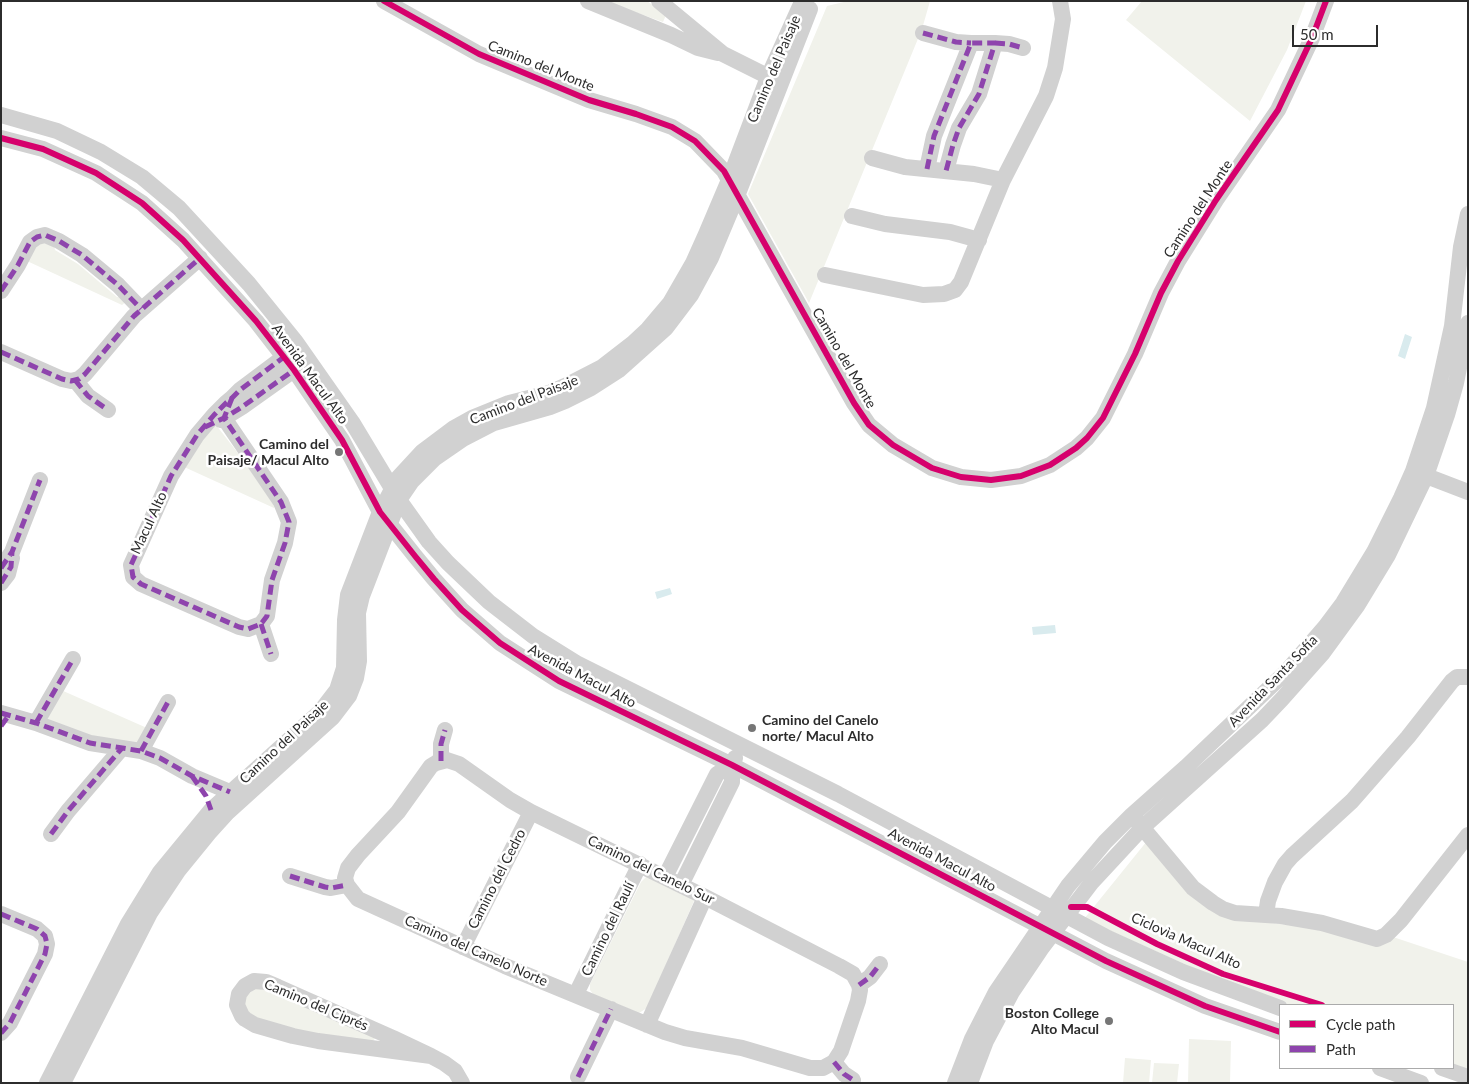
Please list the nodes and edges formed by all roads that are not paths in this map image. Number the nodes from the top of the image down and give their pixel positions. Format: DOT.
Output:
graph roads {
  1 [pos="384,1"];
  2 [pos="588,1"];
  3 [pos="659,1"];
  4 [pos="804,1"];
  5 [pos="809,1"];
  6 [pos="1060,1"];
  7 [pos="1326,1"];
  8 [pos="923,33"];
  9 [pos="971,43"];
  10 [pos="995,43"];
  11 [pos="1023,48"];
  12 [pos="723,54"];
  13 [pos="775,80"];
  14 [pos="1,115"];
  15 [pos="1,138"];
  16 [pos="872,158"];
  17 [pos="927,169"];
  18 [pos="946,171"];
  19 [pos="729,180"];
  20 [pos="1003,180"];
  21 [pos="737,196"];
  22 [pos="1468,214"];
  23 [pos="852,216"];
  24 [pos="979,240"];
  25 [pos="200,258"];
  26 [pos="825,275"];
  27 [pos="1,290"];
  28 [pos="141,309"];
  29 [pos="1468,323"];
  30 [pos="1,352"];
  31 [pos="289,363"];
  32 [pos="75,380"];
  33 [pos="232,398"];
  34 [pos="108,410"];
  35 [pos="224,418"];
  36 [pos="203,428"];
  37 [pos="1419,473"];
  38 [pos="40,480"];
  39 [pos="1468,492"];
  40 [pos="396,494"];
  41 [pos="385,518"];
  42 [pos="12,552"];
  43 [pos="1,568"];
  44 [pos="1,583"];
  45 [pos="261,624"];
  46 [pos="271,654"];
  47 [pos="73,659"];
  48 [pos="1468,677"];
  49 [pos="168,702"];
  50 [pos="4,718"];
  51 [pos="36,723"];
  52 [pos="446,730"];
  53 [pos="742,744"];
  54 [pos="122,748"];
  55 [pos="141,751"];
  56 [pos="441,761"];
  57 [pos="732,765"];
  58 [pos="192,776"];
  59 [pos="230,792"];
  60 [pos="211,810"];
  61 [pos="531,812"];
  62 [pos="1137,821"];
  63 [pos="51,834"];
  64 [pos="1468,835"];
  65 [pos="640,864"];
  66 [pos="290,876"];
  67 [pos="665,877"];
  68 [pos="347,885"];
  69 [pos="681,885"];
  70 [pos="705,897"];
  71 [pos="1060,911"];
  72 [pos="1,914"];
  73 [pos="1266,915"];
  74 [pos="1047,929"];
  75 [pos="462,947"];
  76 [pos="880,964"];
  77 [pos="859,985"];
  78 [pos="576,994"];
  79 [pos="1279,1008"];
  80 [pos="610,1009"];
  81 [pos="647,1025"];
  82 [pos="1279,1032"];
  83 [pos="1,1033"];
  84 [pos="431,1056"];
  85 [pos="834,1062"];
  86 [pos="1383,1069"];
  87 [pos="1445,1069"];
  88 [pos="578,1077"];
  89 [pos="1468,1078"];
  90 [pos="854,1080"];
  91 [pos="47,1083"];
  92 [pos="63,1083"];
  93 [pos="462,1083"];
  94 [pos="955,1083"];
  95 [pos="970,1083"];
  96 [pos="1421,1083"];
  1 -- 19 [label="street, Camino del Monte"];
  2 -- 12 [label="street"];
  3 -- 12 [label="street"];
  4 -- 13 [label="street, Camino del Paisaje"];
  5 -- 13 [label="street, Camino del Paisaje"];
  6 -- 20 [label="street"];
  7 -- 21 [label="street, Camino del Monte"];
  8 -- 9 [label="street"];
  9 -- 10 [label="street"];
  9 -- 17 [label="street"];
  10 -- 11 [label="street"];
  10 -- 18 [label="street"];
  12 -- 13 [label="street"];
  13 -- 19 [label="street, Camino del Paisaje"];
  13 -- 21 [label="street, Camino del Paisaje"];
  14 -- 40 [label="street, Avenida Macul Alto"];
  15 -- 25 [label="street, Avenida Macul Alto"];
  16 -- 17 [label="street"];
  17 -- 18 [label="street"];
  18 -- 20 [label="street"];
  19 -- 21 [label="street, Camino del Monte"];
  19 -- 40 [label="street, Camino del Paisaje"];
  20 -- 24 [label="street"];
  21 -- 40 [label="street, Camino del Paisaje"];
  22 -- 37 [label="street, Avenida Santa Sofía"];
  23 -- 24 [label="street"];
  24 -- 26 [label="street"];
  25 -- 28 [label="street"];
  25 -- 31 [label="street, Avenida Macul Alto"];
  27 -- 28 [label="street"];
  28 -- 32 [label="street"];
  29 -- 37 [label="street, Avenida Santa Sofía"];
  30 -- 32 [label="street"];
  31 -- 33 [label="street, Macul Alto"];
  31 -- 35 [label="street"];
  31 -- 41 [label="street, Avenida Macul Alto"];
  32 -- 34 [label="street"];
  33 -- 35 [label="street, Macul Alto"];
  33 -- 36 [label="street, Macul Alto"];
  35 -- 36 [label="street"];
  35 -- 45 [label="street"];
  36 -- 45 [label="street, Macul Alto"];
  37 -- 39 [label="street"];
  37 -- 62 [label="street, Avenida Santa Sofía"];
  38 -- 42 [label="street"];
  40 -- 41 [label="street, Camino del Paisaje"];
  40 -- 53 [label="street, Avenida Macul Alto"];
  41 -- 57 [label="street, Avenida Macul Alto"];
  41 -- 59 [label="street, Camino del Paisaje"];
  41 -- 92 [label="street, Camino del Paisaje"];
  42 -- 43 [label="street"];
  42 -- 44 [label="street"];
  45 -- 46 [label="street"];
  47 -- 51 [label="street"];
  48 -- 73 [label="street"];
  49 -- 55 [label="street"];
  50 -- 51 [label="street"];
  51 -- 54 [label="street"];
  52 -- 56 [label="street"];
  53 -- 57 [label="street"];
  53 -- 71 [label="street, Avenida Macul Alto"];
  54 -- 55 [label="street"];
  54 -- 63 [label="street"];
  55 -- 58 [label="street"];
  56 -- 61 [label="street, Camino del Canelo Sur"];
  56 -- 68 [label="street"];
  57 -- 67 [label="street"];
  57 -- 69 [label="street"];
  57 -- 74 [label="street, Avenida Macul Alto"];
  58 -- 59 [label="street"];
  58 -- 60 [label="street"];
  59 -- 60 [label="street, Camino del Paisaje"];
  60 -- 91 [label="street, Camino del Paisaje"];
  61 -- 65 [label="street, Camino del Canelo Sur"];
  61 -- 75 [label="street, Camino del Cedro"];
  62 -- 71 [label="street, Avenida Santa Sofía"];
  62 -- 73 [label="street"];
  64 -- 73 [label="street"];
  65 -- 67 [label="street, Camino del Canelo Sur"];
  65 -- 78 [label="street, Camino del Raulí"];
  66 -- 68 [label="street"];
  67 -- 69 [label="street, Camino del Canelo Sur"];
  68 -- 75 [label="street, Camino del Canelo Norte"];
  69 -- 70 [label="street, Camino del Canelo Sur"];
  70 -- 77 [label="street, Camino del Canelo Sur"];
  70 -- 81 [label="street"];
  71 -- 74 [label="street, Avenida Santa Sofía"];
  71 -- 79 [label="street, Avenida Macul Alto"];
  72 -- 83 [label="street"];
  74 -- 82 [label="street, Avenida Macul Alto"];
  74 -- 94 [label="street, Avenida Santa Sofía"];
  74 -- 95 [label="street, Avenida Santa Sofía"];
  75 -- 78 [label="street, Camino del Canelo Norte"];
  76 -- 77 [label="street"];
  77 -- 85 [label="street"];
  78 -- 80 [label="street, Camino del Canelo Norte"];
  80 -- 81 [label="street, Camino del Canelo Norte"];
  80 -- 88 [label="street"];
  81 -- 85 [label="street, Camino del Canelo Norte"];
  84 -- 84 [label="street, Camino del Ciprés"];
  84 -- 93 [label="street, Camino del Ciprés"];
  85 -- 90 [label="street"];
  86 -- 96 [label="street"];
  87 -- 89 [label="street"];
}
